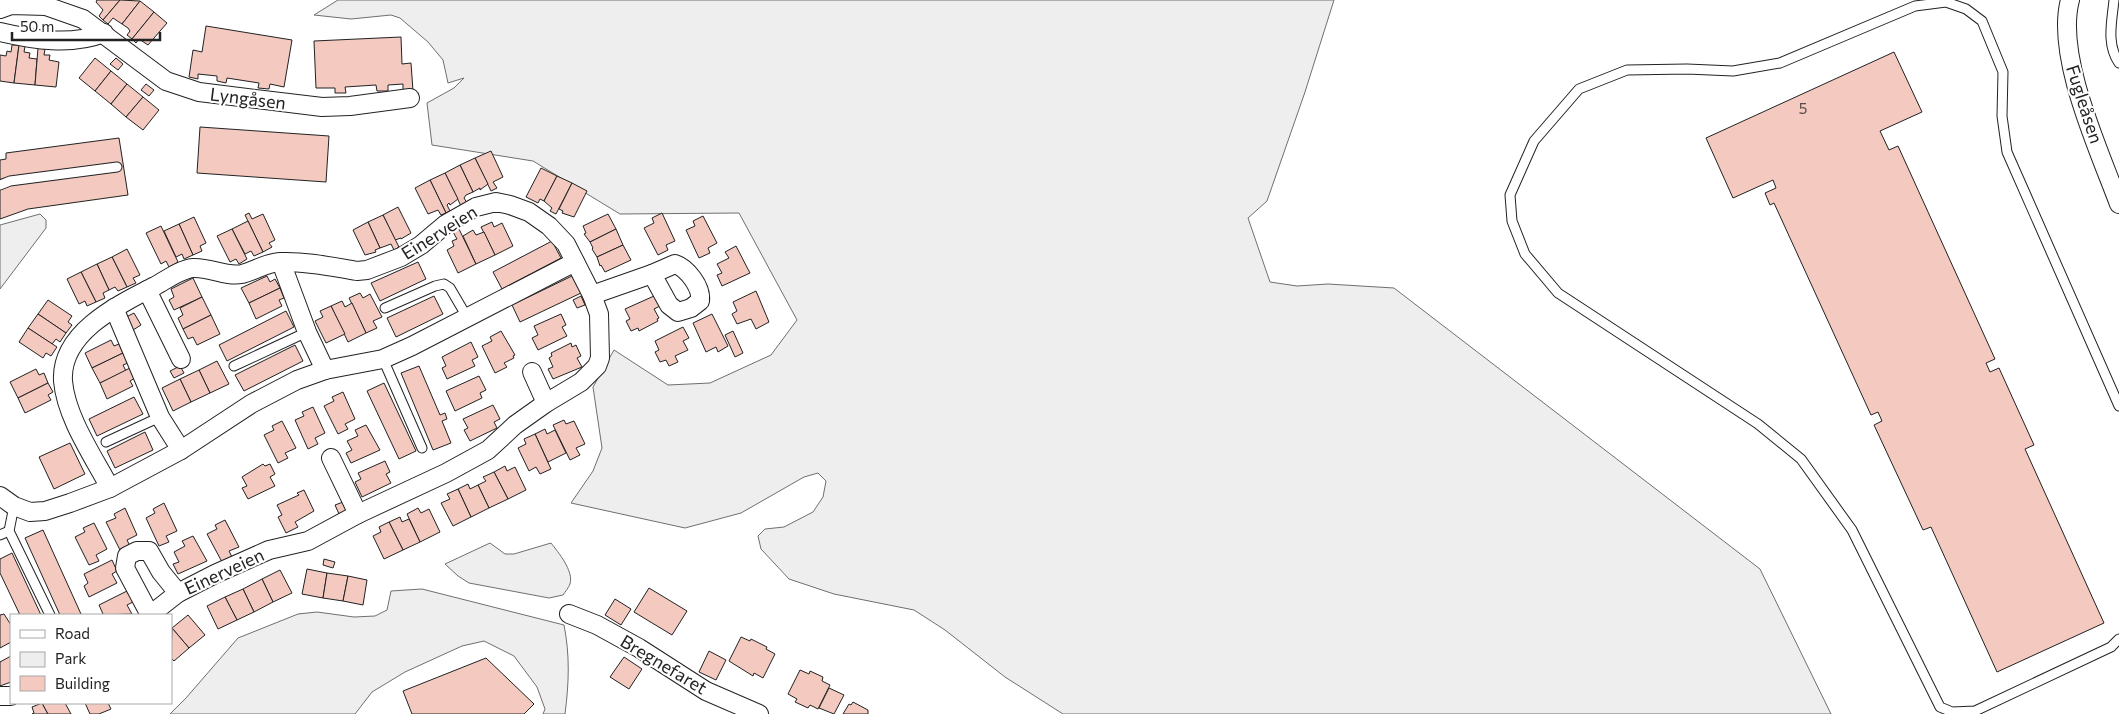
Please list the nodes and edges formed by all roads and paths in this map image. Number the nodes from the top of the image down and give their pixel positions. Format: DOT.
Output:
graph roads {
  1 [pos="2070,0"];
  2 [pos="2114,0"];
  3 [pos="0,9"];
  4 [pos="0,32"];
  5 [pos="104,33"];
  6 [pos="2119,63"];
  7 [pos="410,98"];
  8 [pos="117,167"];
  9 [pos="0,185"];
  10 [pos="2119,204"];
  11 [pos="281,262"];
  12 [pos="575,262"];
  13 [pos="652,274"];
  14 [pos="147,290"];
  15 [pos="592,295"];
  16 [pos="114,308"];
  17 [pos="385,308"];
  18 [pos="467,317"];
  19 [pos="307,332"];
  20 [pos="181,359"];
  21 [pos="383,359"];
  22 [pos="234,366"];
  23 [pos="325,370"];
  24 [pos="532,372"];
  25 [pos="546,403"];
  26 [pos="2119,406"];
  27 [pos="160,417"];
  28 [pos="106,442"];
  29 [pos="422,448"];
  30 [pos="181,450"];
  31 [pos="331,458"];
  32 [pos="110,488"];
  33 [pos="7,501"];
  34 [pos="358,514"];
  35 [pos="9,531"];
  36 [pos="0,536"];
  37 [pos="178,593"];
  38 [pos="50,614"];
  39 [pos="149,614"];
  40 [pos="151,614"];
  41 [pos="569,614"];
  42 [pos="2119,639"];
  43 [pos="759,714"];
  1 -- 10 [label="street, Fugleåsen"];
  2 -- 6 [label="lane"];
  3 -- 5 [label="street, Lyngåsen"];
  4 -- 5 [label="street"];
  5 -- 7 [label="street, Lyngåsen"];
  8 -- 9 [label="lane"];
  11 -- 12 [label="street, Einerveien"];
  11 -- 14 [label="street, Einerveien"];
  11 -- 19 [label="street"];
  12 -- 15 [label="street, Einerveien"];
  12 -- 18 [label="street"];
  13 -- 15 [label="street"];
  14 -- 16 [label="street, Einerveien"];
  14 -- 20 [label="street"];
  15 -- 25 [label="street, Einerveien"];
  16 -- 27 [label="street"];
  16 -- 32 [label="street, Einerveien"];
  17 -- 18 [label="lane"];
  18 -- 21 [label="street"];
  19 -- 22 [label="lane"];
  19 -- 23 [label="street"];
  21 -- 23 [label="street"];
  21 -- 29 [label="lane"];
  23 -- 30 [label="street"];
  24 -- 25 [label="street"];
  25 -- 34 [label="street, Einerveien"];
  26 -- 42 [label="lane"];
  27 -- 28 [label="lane"];
  27 -- 30 [label="street"];
  30 -- 32 [label="street"];
  31 -- 34 [label="street"];
  32 -- 33 [label="street"];
  33 -- 35 [label="lane"];
  34 -- 37 [label="street, Einerveien"];
  35 -- 36 [label="lane"];
  35 -- 38 [label="lane"];
  37 -- 39 [label="street"];
  37 -- 40 [label="street, Einerveien"];
  41 -- 43 [label="street, Bregnefaret"];
}
